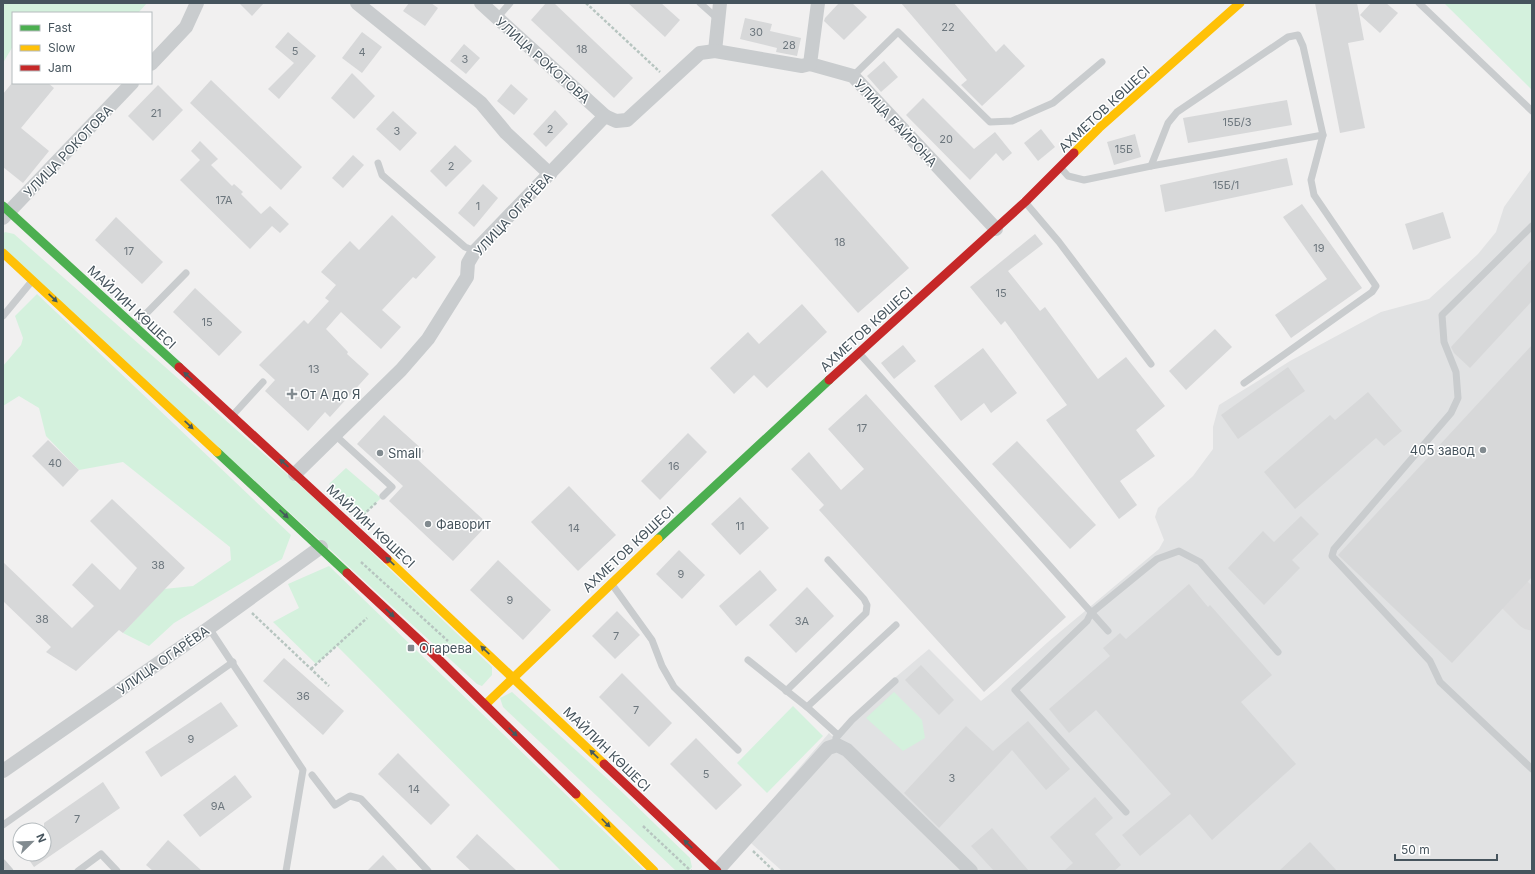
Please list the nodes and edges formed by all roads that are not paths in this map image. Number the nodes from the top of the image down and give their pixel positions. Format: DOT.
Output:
graph roads {
  1 [pos="197,3"];
  2 [pos="357,3"];
  3 [pos="481,3"];
  4 [pos="510,3"];
  5 [pos="700,3"];
  6 [pos="720,3"];
  7 [pos="818,3"];
  8 [pos="1240,3"];
  9 [pos="1419,3"];
  10 [pos="497,18"];
  11 [pos="718,20"];
  12 [pos="715,51"];
  13 [pos="1102,62"];
  14 [pos="152,63"];
  15 [pos="810,64"];
  16 [pos="853,76"];
  17 [pos="131,84"];
  18 [pos="1532,111"];
  19 [pos="605,116"];
  20 [pos="1323,135"];
  21 [pos="378,162"];
  22 [pos="1151,166"];
  23 [pos="1060,167"];
  24 [pos="550,174"];
  25 [pos="1025,202"];
  26 [pos="5,212"];
  27 [pos="1532,226"];
  28 [pos="996,229"];
  29 [pos="475,251"];
  30 [pos="3,253"];
  31 [pos="186,273"];
  32 [pos="32,280"];
  33 [pos="3,316"];
  34 [pos="134,326"];
  35 [pos="859,353"];
  36 [pos="1151,364"];
  37 [pos="263,382"];
  38 [pos="1244,383"];
  39 [pos="232,416"];
  40 [pos="335,435"];
  41 [pos="295,474"];
  42 [pos="383,496"];
  43 [pos="321,547"];
  44 [pos="828,560"];
  45 [pos="611,583"];
  46 [pos="1091,613"];
  47 [pos="896,625"];
  48 [pos="209,628"];
  49 [pos="1108,631"];
  50 [pos="1278,652"];
  51 [pos="748,660"];
  52 [pos="233,662"];
  53 [pos="513,677"];
  54 [pos="895,681"];
  55 [pos="786,691"];
  56 [pos="486,704"];
  57 [pos="807,707"];
  58 [pos="838,735"];
  59 [pos="828,748"];
  60 [pos="738,750"];
  61 [pos="1532,769"];
  62 [pos="3,771"];
  63 [pos="312,775"];
  64 [pos="1126,812"];
  65 [pos="3,825"];
  66 [pos="3,863"];
  67 [pos="10,871"];
  68 [pos="78,871"];
  69 [pos="116,871"];
  70 [pos="286,871"];
  71 [pos="428,871"];
  72 [pos="654,871"];
  73 [pos="717,871"];
  74 [pos="727,871"];
  75 [pos="971,871"];
  1 -- 14 [label="street"];
  2 -- 24 [label="street"];
  3 -- 10 [label="street, УЛИЦА РОКОТОВА"];
  4 -- 10 [label="lane"];
  5 -- 11 [label="lane"];
  6 -- 11 [label="street"];
  7 -- 15 [label="street"];
  8 -- 23 [label="main road, АХМЕТОВ КӨШЕСІ"];
  9 -- 18 [label="lane"];
  10 -- 19 [label="street, УЛИЦА РОКОТОВА"];
  11 -- 12 [label="street"];
  12 -- 15 [label="street"];
  12 -- 19 [label="street"];
  13 -- 16 [label="lane"];
  15 -- 16 [label="street, УЛИЦА БАЙРОНА"];
  16 -- 28 [label="street, УЛИЦА БАЙРОНА"];
  17 -- 26 [label="street, УЛИЦА РОКОТОВА"];
  19 -- 24 [label="street, УЛИЦА ОГАРЁВА"];
  20 -- 22 [label="lane"];
  20 -- 22 [label="lane"];
  20 -- 38 [label="lane"];
  21 -- 29 [label="lane"];
  22 -- 23 [label="lane"];
  23 -- 25 [label="main road, АХМЕТОВ КӨШЕСІ"];
  24 -- 29 [label="street, УЛИЦА ОГАРЁВА"];
  25 -- 28 [label="main road, АХМЕТОВ КӨШЕСІ"];
  25 -- 36 [label="lane"];
  26 -- 34 [label="main road, МАЙЛИН КӨШЕСІ"];
  27 -- 61 [label="lane"];
  28 -- 35 [label="main road, АХМЕТОВ КӨШЕСІ"];
  29 -- 40 [label="street, УЛИЦА ОГАРЁВА"];
  30 -- 32 [label="main road"];
  31 -- 34 [label="lane"];
  32 -- 33 [label="lane"];
  32 -- 43 [label="main road, one-way"];
  39 -- 34 [label="main road, МАЙЛИН КӨШЕСІ, one-way"];
  35 -- 45 [label="main road, АХМЕТОВ КӨШЕСІ"];
  35 -- 46 [label="lane"];
  37 -- 39 [label="lane"];
  41 -- 39 [label="main road, МАЙЛИН КӨШЕСІ, one-way"];
  40 -- 41 [label="street, УЛИЦА ОГАРЁВА"];
  40 -- 42 [label="lane"];
  53 -- 41 [label="main road, МАЙЛИН КӨШЕСІ, one-way"];
  43 -- 48 [label="street, УЛИЦА ОГАРЁВА"];
  43 -- 56 [label="main road, one-way"];
  44 -- 55 [label="lane"];
  45 -- 53 [label="main road, АХМЕТОВ КӨШЕСІ"];
  45 -- 60 [label="lane"];
  46 -- 49 [label="lane"];
  46 -- 50 [label="lane"];
  46 -- 64 [label="lane"];
  47 -- 57 [label="lane"];
  48 -- 52 [label="lane"];
  48 -- 62 [label="street, УЛИЦА ОГАРЁВА"];
  51 -- 55 [label="lane"];
  52 -- 65 [label="lane"];
  52 -- 70 [label="lane"];
  53 -- 56 [label="main road, АХМЕТОВ КӨШЕСІ"];
  73 -- 53 [label="main road, МАЙЛИН КӨШЕСІ, one-way"];
  54 -- 58 [label="lane"];
  55 -- 57 [label="lane"];
  56 -- 72 [label="main road, one-way"];
  57 -- 58 [label="lane"];
  58 -- 59 [label="lane"];
  59 -- 73 [label="street"];
  59 -- 75 [label="street"];
  63 -- 71 [label="lane"];
  66 -- 67 [label="lane"];
  68 -- 69 [label="lane"];
  73 -- 74 [label="main road"];
}
